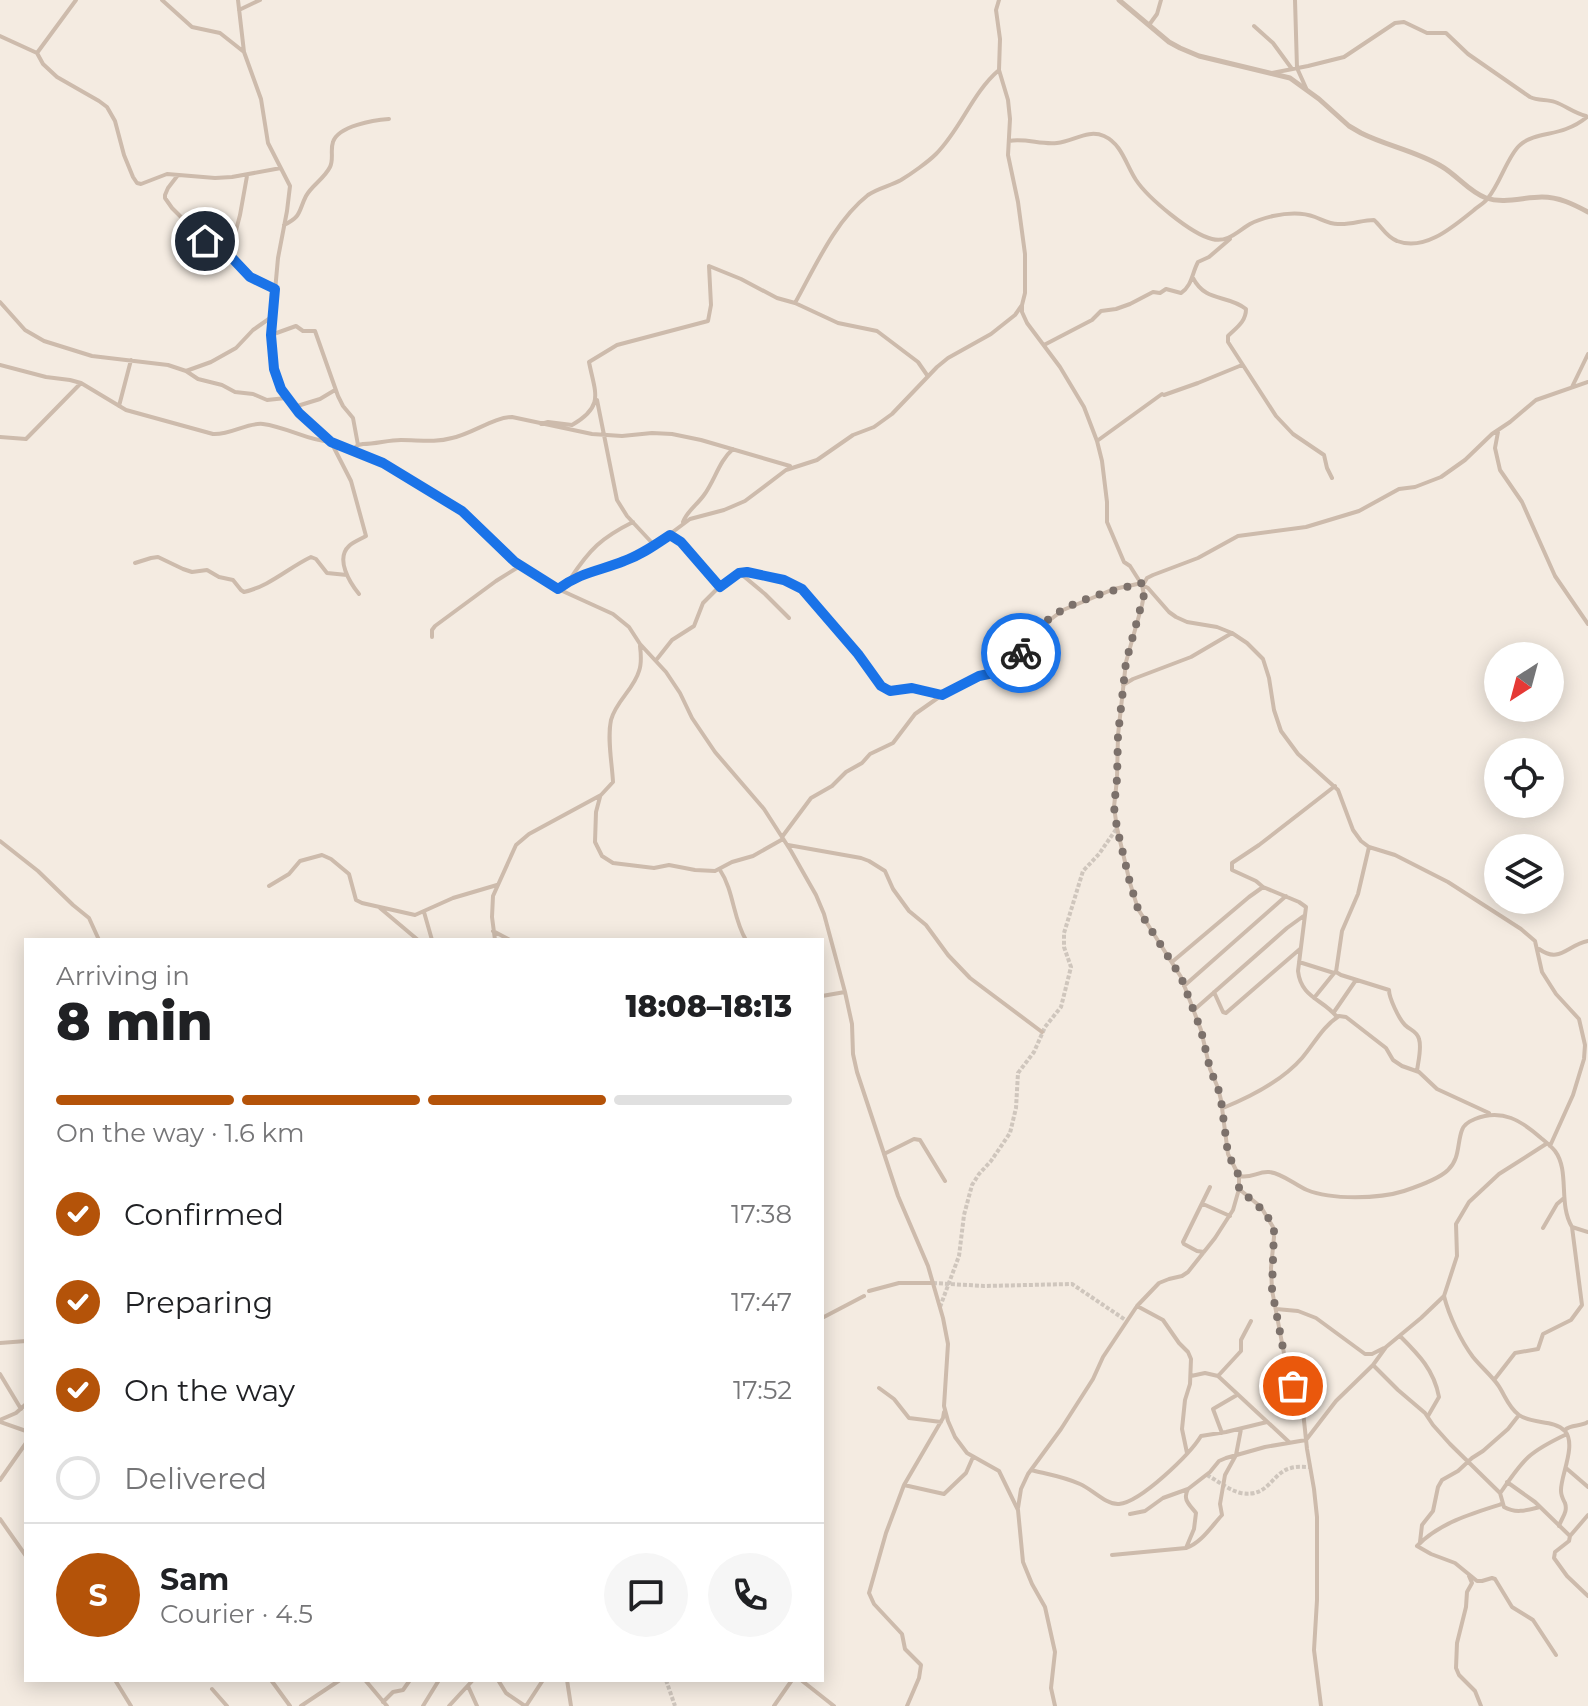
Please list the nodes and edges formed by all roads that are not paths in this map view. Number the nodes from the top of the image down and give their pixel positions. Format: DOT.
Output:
graph roads {
  1 [pos="76,0"];
  2 [pos="162,0"];
  3 [pos="238,0"];
  4 [pos="260,0"];
  5 [pos="999,0"];
  6 [pos="1119,0"];
  7 [pos="1161,0"];
  8 [pos="1295,0"];
  9 [pos="239,10"];
  10 [pos="1149,25"];
  11 [pos="1254,26"];
  12 [pos="0,36"];
  13 [pos="244,52"];
  14 [pos="37,53"];
  15 [pos="1294,69"];
  16 [pos="999,70"];
  17 [pos="1272,73"];
  18 [pos="1307,90"];
  19 [pos="1588,117"];
  20 [pos="389,119"];
  21 [pos="1009,141"];
  22 [pos="281,168"];
  23 [pos="178,175"];
  24 [pos="247,176"];
  25 [pos="1488,199"];
  26 [pos="1588,212"];
  27 [pos="284,225"];
  28 [pos="1231,237"];
  29 [pos="229,257"];
  30 [pos="1193,278"];
  31 [pos="275,289"];
  32 [pos="0,302"];
  33 [pos="795,303"];
  34 [pos="1022,305"];
  35 [pos="273,316"];
  36 [pos="271,335"];
  37 [pos="1044,345"];
  38 [pos="1588,354"];
  39 [pos="131,360"];
  40 [pos="0,365"];
  41 [pos="1242,365"];
  42 [pos="186,371"];
  43 [pos="927,375"];
  44 [pos="1588,382"];
  45 [pos="81,383"];
  46 [pos="1571,388"];
  47 [pos="335,390"];
  48 [pos="596,395"];
  49 [pos="286,398"];
  50 [pos="119,406"];
  51 [pos="294,407"];
  52 [pos="541,424"];
  53 [pos="1499,428"];
  54 [pos="604,434"];
  55 [pos="0,437"];
  56 [pos="1097,441"];
  57 [pos="331,442"];
  58 [pos="358,445"];
  59 [pos="725,447"];
  60 [pos="733,449"];
  61 [pos="351,451"];
  62 [pos="725,456"];
  63 [pos="793,467"];
  64 [pos="1332,478"];
  65 [pos="633,522"];
  66 [pos="683,524"];
  67 [pos="668,536"];
  68 [pos="655,546"];
  69 [pos="135,563"];
  70 [pos="520,566"];
  71 [pos="739,573"];
  72 [pos="347,575"];
  73 [pos="569,581"];
  74 [pos="1142,584"];
  75 [pos="720,587"];
  76 [pos="558,589"];
  77 [pos="359,594"];
  78 [pos="789,618"];
  79 [pos="1588,624"];
  80 [pos="1232,633"];
  81 [pos="432,637"];
  82 [pos="640,644"];
  83 [pos="656,660"];
  84 [pos="1123,685"];
  85 [pos="942,695"];
  86 [pos="1335,786"];
  87 [pos="601,795"];
  88 [pos="784,840"];
  89 [pos="0,841"];
  90 [pos="1369,847"];
  91 [pos="720,870"];
  92 [pos="497,885"];
  93 [pos="269,886"];
  94 [pos="1263,887"];
  95 [pos="1286,896"];
  96 [pos="378,907"];
  97 [pos="424,912"];
  98 [pos="1305,915"];
  99 [pos="493,931"];
  100 [pos="741,931"];
  101 [pos="98,938"];
  102 [pos="416,938"];
  103 [pos="431,938"];
  104 [pos="495,938"];
  105 [pos="506,938"];
  106 [pos="738,938"];
  107 [pos="745,938"];
  108 [pos="1588,941"];
  109 [pos="1537,947"];
  110 [pos="1300,949"];
  111 [pos="1172,962"];
  112 [pos="1299,962"];
  113 [pos="1335,973"];
  114 [pos="1356,980"];
  115 [pos="1184,986"];
  116 [pos="845,992"];
  117 [pos="1214,992"];
  118 [pos="824,996"];
  119 [pos="1314,998"];
  120 [pos="1193,1010"];
  121 [pos="1335,1014"];
  122 [pos="1042,1032"];
  123 [pos="1587,1044"];
  124 [pos="1581,1068"];
  125 [pos="1588,1069"];
  126 [pos="1417,1071"];
  127 [pos="1223,1108"];
  128 [pos="1491,1115"];
  129 [pos="1549,1145"];
  130 [pos="884,1154"];
  131 [pos="1239,1176"];
  132 [pos="945,1181"];
  133 [pos="1210,1187"];
  134 [pos="1239,1189"];
  135 [pos="1564,1198"];
  136 [pos="1202,1203"];
  137 [pos="1230,1216"];
  138 [pos="1572,1227"];
  139 [pos="1543,1228"];
  140 [pos="1588,1232"];
  141 [pos="1204,1252"];
  142 [pos="933,1283"];
  143 [pos="869,1291"];
  144 [pos="864,1296"];
  145 [pos="1444,1296"];
  146 [pos="1137,1306"];
  147 [pos="1276,1309"];
  148 [pos="824,1317"];
  149 [pos="1251,1321"];
  150 [pos="1400,1336"];
  151 [pos="24,1341"];
  152 [pos="0,1343"];
  153 [pos="1386,1347"];
  154 [pos="1373,1365"];
  155 [pos="0,1374"];
  156 [pos="1191,1376"];
  157 [pos="1218,1376"];
  158 [pos="1494,1380"];
  159 [pos="879,1388"];
  160 [pos="1237,1395"];
  161 [pos="24,1406"];
  162 [pos="21,1409"];
  163 [pos="945,1411"];
  164 [pos="1519,1415"];
  165 [pos="1428,1416"];
  166 [pos="0,1421"];
  167 [pos="941,1422"];
  168 [pos="1267,1422"];
  169 [pos="1588,1422"];
  170 [pos="1241,1429"];
  171 [pos="24,1430"];
  172 [pos="1566,1432"];
  173 [pos="1222,1433"];
  174 [pos="1306,1440"];
  175 [pos="1289,1442"];
  176 [pos="24,1446"];
  177 [pos="1187,1453"];
  178 [pos="1236,1455"];
  179 [pos="973,1457"];
  180 [pos="1467,1463"];
  181 [pos="1566,1468"];
  182 [pos="1031,1470"];
  183 [pos="0,1480"];
  184 [pos="1507,1482"];
  185 [pos="904,1485"];
  186 [pos="1588,1487"];
  187 [pos="1188,1489"];
  188 [pos="1500,1493"];
  189 [pos="1502,1504"];
  190 [pos="1540,1507"];
  191 [pos="1018,1510"];
  192 [pos="1130,1514"];
  193 [pos="1588,1515"];
  194 [pos="0,1519"];
  195 [pos="1559,1526"];
  196 [pos="1570,1536"];
  197 [pos="1420,1542"];
  198 [pos="1186,1548"];
  199 [pos="24,1553"];
  200 [pos="1112,1555"];
  201 [pos="1469,1573"];
  202 [pos="1588,1596"];
  203 [pos="1556,1655"];
  204 [pos="116,1682"];
  205 [pos="272,1682"];
  206 [pos="337,1682"];
  207 [pos="367,1682"];
  208 [pos="409,1682"];
  209 [pos="438,1682"];
  210 [pos="471,1682"];
  211 [pos="499,1682"];
  212 [pos="542,1682"];
  213 [pos="567,1682"];
  214 [pos="791,1682"];
  215 [pos="804,1682"];
  216 [pos="468,1685"];
  217 [pos="212,1689"];
  218 [pos="385,1704"];
  219 [pos="131,1706"];
  220 [pos="227,1706"];
  221 [pos="290,1706"];
  222 [pos="301,1706"];
  223 [pos="423,1706"];
  224 [pos="449,1706"];
  225 [pos="477,1706"];
  226 [pos="525,1706"];
  227 [pos="571,1706"];
  228 [pos="774,1706"];
  229 [pos="834,1706"];
  230 [pos="907,1706"];
  231 [pos="1055,1706"];
  232 [pos="1321,1706"];
  233 [pos="1481,1706"];
  1 -- 14 [label="street"];
  2 -- 13 [label="street"];
  3 -- 9 [label="street"];
  4 -- 9 [label="street"];
  5 -- 16 [label="street"];
  6 -- 10 [label="street"];
  7 -- 10 [label="street"];
  8 -- 15 [label="street"];
  9 -- 13 [label="street"];
  10 -- 17 [label="street"];
  11 -- 15 [label="street"];
  12 -- 14 [label="street"];
  13 -- 22 [label="street"];
  14 -- 23 [label="street"];
  15 -- 17 [label="street"];
  15 -- 18 [label="street"];
  15 -- 19 [label="street"];
  16 -- 21 [label="street"];
  16 -- 33 [label="street"];
  17 -- 18 [label="street"];
  18 -- 25 [label="street"];
  19 -- 25 [label="street"];
  20 -- 27 [label="street"];
  21 -- 28 [label="street"];
  21 -- 34 [label="street"];
  22 -- 24 [label="street"];
  22 -- 27 [label="street"];
  23 -- 24 [label="street"];
  23 -- 29 [label="street"];
  24 -- 29 [label="street"];
  25 -- 26 [label="street"];
  25 -- 28 [label="street"];
  27 -- 31 [label="street"];
  28 -- 30 [label="street"];
  29 -- 31 [label="street"];
  30 -- 37 [label="street"];
  30 -- 41 [label="street"];
  31 -- 35 [label="street"];
  32 -- 39 [label="street"];
  33 -- 43 [label="street"];
  33 -- 48 [label="street"];
  34 -- 37 [label="street"];
  34 -- 43 [label="street"];
  35 -- 36 [label="street"];
  35 -- 42 [label="street"];
  36 -- 47 [label="street"];
  36 -- 49 [label="street"];
  37 -- 56 [label="street"];
  38 -- 46 [label="street"];
  39 -- 42 [label="street"];
  39 -- 50 [label="street"];
  40 -- 45 [label="street"];
  41 -- 56 [label="street"];
  41 -- 64 [label="street"];
  42 -- 49 [label="street"];
  43 -- 63 [label="street"];
  44 -- 46 [label="street"];
  45 -- 50 [label="street"];
  45 -- 55 [label="street"];
  46 -- 53 [label="street"];
  47 -- 51 [label="street"];
  47 -- 58 [label="street"];
  48 -- 52 [label="street"];
  48 -- 54 [label="street"];
  49 -- 51 [label="street"];
  50 -- 57 [label="street"];
  51 -- 57 [label="street"];
  52 -- 54 [label="street"];
  52 -- 58 [label="street"];
  53 -- 74 [label="street"];
  53 -- 79 [label="street"];
  54 -- 59 [label="street"];
  54 -- 65 [label="street"];
  56 -- 74 [label="street"];
  57 -- 61 [label="street"];
  57 -- 72 [label="street"];
  58 -- 61 [label="street"];
  59 -- 60 [label="street"];
  59 -- 62 [label="street"];
  60 -- 62 [label="street"];
  60 -- 63 [label="street"];
  61 -- 70 [label="street"];
  62 -- 66 [label="street"];
  63 -- 66 [label="street"];
  65 -- 68 [label="street"];
  65 -- 73 [label="street"];
  66 -- 67 [label="street"];
  67 -- 68 [label="street"];
  67 -- 75 [label="street"];
  68 -- 73 [label="street"];
  69 -- 72 [label="street"];
  70 -- 76 [label="street"];
  70 -- 81 [label="street"];
  71 -- 75 [label="street"];
  71 -- 78 [label="street"];
  71 -- 85 [label="street"];
  72 -- 77 [label="street"];
  73 -- 76 [label="street"];
  74 -- 80 [label="street"];
  74 -- 84 [label="street"];
  74 -- 85 [label="street"];
  75 -- 83 [label="street"];
  76 -- 82 [label="street"];
  80 -- 84 [label="street"];
  80 -- 86 [label="street"];
  82 -- 83 [label="street"];
  82 -- 87 [label="street"];
  83 -- 88 [label="street"];
  84 -- 111 [label="street"];
  85 -- 88 [label="street"];
  86 -- 90 [label="street"];
  86 -- 94 [label="street"];
  87 -- 91 [label="street"];
  87 -- 92 [label="street"];
  88 -- 91 [label="street"];
  88 -- 116 [label="street"];
  88 -- 122 [label="street"];
  89 -- 101 [label="street"];
  90 -- 109 [label="street"];
  90 -- 113 [label="street"];
  91 -- 100 [label="street"];
  92 -- 97 [label="street"];
  92 -- 99 [label="street"];
  93 -- 96 [label="street"];
  94 -- 95 [label="street"];
  94 -- 111 [label="street"];
  95 -- 98 [label="street"];
  95 -- 115 [label="street"];
  96 -- 97 [label="street"];
  96 -- 102 [label="street"];
  97 -- 103 [label="street"];
  98 -- 110 [label="street"];
  98 -- 117 [label="street"];
  99 -- 104 [label="street"];
  99 -- 105 [label="street"];
  100 -- 106 [label="street"];
  100 -- 107 [label="street"];
  108 -- 109 [label="street"];
  109 -- 123 [label="street"];
  110 -- 112 [label="street"];
  110 -- 117 [label="street"];
  111 -- 115 [label="street"];
  112 -- 113 [label="street"];
  112 -- 119 [label="street"];
  113 -- 114 [label="street"];
  113 -- 119 [label="street"];
  114 -- 121 [label="street"];
  114 -- 126 [label="street"];
  115 -- 120 [label="street"];
  116 -- 118 [label="street"];
  116 -- 130 [label="street"];
  117 -- 120 [label="street"];
  119 -- 121 [label="street"];
  120 -- 127 [label="street"];
  121 -- 126 [label="street"];
  121 -- 127 [label="street"];
  123 -- 124 [label="street"];
  124 -- 125 [label="street"];
  124 -- 129 [label="street"];
  126 -- 128 [label="street"];
  127 -- 131 [label="street"];
  128 -- 129 [label="street"];
  128 -- 131 [label="street"];
  129 -- 135 [label="street"];
  129 -- 145 [label="street"];
  130 -- 132 [label="street"];
  130 -- 142 [label="street"];
  131 -- 134 [label="street"];
  133 -- 136 [label="street"];
  134 -- 137 [label="street"];
  134 -- 147 [label="street"];
  135 -- 138 [label="street"];
  135 -- 139 [label="street"];
  136 -- 137 [label="street"];
  136 -- 141 [label="street"];
  137 -- 141 [label="street"];
  138 -- 140 [label="street"];
  138 -- 158 [label="street"];
  141 -- 146 [label="street"];
  142 -- 143 [label="street"];
  142 -- 163 [label="street"];
  144 -- 148 [label="street"];
  145 -- 150 [label="street"];
  145 -- 158 [label="street"];
  146 -- 156 [label="street"];
  146 -- 182 [label="street"];
  147 -- 153 [label="street"];
  147 -- 174 [label="street"];
  149 -- 157 [label="street"];
  150 -- 153 [label="street"];
  150 -- 165 [label="street"];
  151 -- 152 [label="street"];
  153 -- 154 [label="street"];
  154 -- 165 [label="street"];
  154 -- 174 [label="street"];
  155 -- 162 [label="street"];
  156 -- 157 [label="street"];
  156 -- 177 [label="street"];
  157 -- 160 [label="street"];
  158 -- 164 [label="street"];
  159 -- 167 [label="street"];
  160 -- 168 [label="street"];
  160 -- 173 [label="street"];
  161 -- 162 [label="street"];
  162 -- 166 [label="street"];
  163 -- 167 [label="street"];
  163 -- 179 [label="street"];
  164 -- 172 [label="street"];
  164 -- 180 [label="street"];
  165 -- 180 [label="street"];
  166 -- 171 [label="street"];
  167 -- 185 [label="street"];
  168 -- 170 [label="street"];
  168 -- 175 [label="street"];
  169 -- 172 [label="street"];
  170 -- 173 [label="street"];
  170 -- 178 [label="street"];
  172 -- 181 [label="street"];
  172 -- 184 [label="street"];
  173 -- 177 [label="street"];
  174 -- 175 [label="street"];
  174 -- 232 [label="street"];
  175 -- 178 [label="street"];
  176 -- 183 [label="street"];
  177 -- 182 [label="street"];
  178 -- 187 [label="street"];
  178 -- 198 [label="street"];
  179 -- 185 [label="street"];
  179 -- 191 [label="street"];
  180 -- 188 [label="street"];
  180 -- 197 [label="street"];
  181 -- 186 [label="street"];
  181 -- 195 [label="street"];
  182 -- 191 [label="street"];
  184 -- 188 [label="street"];
  184 -- 190 [label="street"];
  185 -- 230 [label="street"];
  187 -- 192 [label="street"];
  187 -- 198 [label="street"];
  188 -- 189 [label="street"];
  189 -- 190 [label="street"];
  189 -- 197 [label="street"];
  190 -- 195 [label="street"];
  191 -- 231 [label="street"];
  193 -- 196 [label="street"];
  194 -- 199 [label="street"];
  195 -- 196 [label="street"];
  196 -- 202 [label="street"];
  197 -- 201 [label="street"];
  198 -- 200 [label="street"];
  201 -- 203 [label="street"];
  201 -- 233 [label="street"];
  204 -- 219 [label="street"];
  205 -- 221 [label="street"];
  206 -- 222 [label="street"];
  207 -- 218 [label="street"];
  208 -- 218 [label="street"];
  209 -- 223 [label="street"];
  210 -- 216 [label="street"];
  211 -- 226 [label="street"];
  212 -- 226 [label="street"];
  213 -- 227 [label="street"];
  214 -- 228 [label="street"];
  215 -- 229 [label="street"];
  216 -- 224 [label="street"];
  216 -- 225 [label="street"];
  217 -- 220 [label="street"];
}
